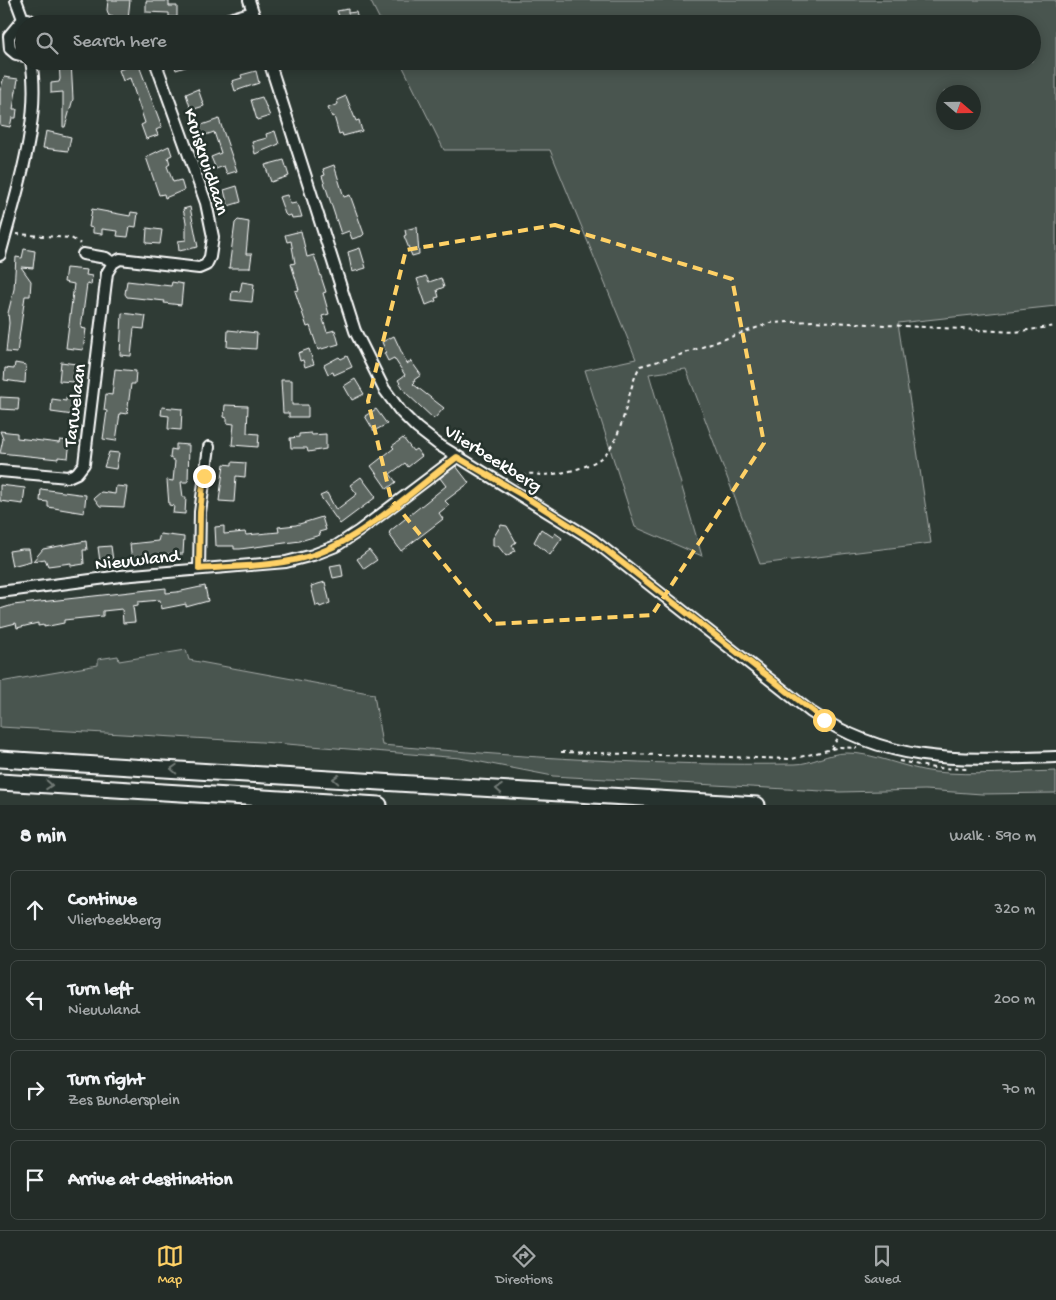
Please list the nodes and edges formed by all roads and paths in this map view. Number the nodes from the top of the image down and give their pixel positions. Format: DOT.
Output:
graph roads {
  1 [pos="16,0"];
  2 [pos="249,0"];
  3 [pos="253,12"];
  4 [pos="22,15"];
  5 [pos="243,15"];
  6 [pos="254,15"];
  7 [pos="15,29"];
  8 [pos="4,44"];
  9 [pos="15,53"];
  10 [pos="33,70"];
  11 [pos="158,70"];
  12 [pos="273,70"];
  13 [pos="6,232"];
  14 [pos="83,254"];
  15 [pos="0,255"];
  16 [pos="113,263"];
  17 [pos="1056,326"];
  18 [pos="209,447"];
  19 [pos="457,457"];
  20 [pos="0,471"];
  21 [pos="514,490"];
  22 [pos="199,569"];
  23 [pos="0,592"];
  24 [pos="831,748"];
  25 [pos="561,752"];
  26 [pos="1056,757"];
  27 [pos="0,759"];
  28 [pos="0,782"];
  29 [pos="379,805"];
  30 [pos="757,805"];
  1 -- 4 [label="street"];
  2 -- 3 [label="street"];
  3 -- 5 [label="street"];
  3 -- 6 [label="street"];
  7 -- 8 [label="street"];
  8 -- 9 [label="street"];
  10 -- 13 [label="street"];
  11 -- 16 [label="street, Kruiskruidlaan"];
  12 -- 19 [label="street, Vlierbeekberg"];
  13 -- 14 [label="path"];
  13 -- 15 [label="street"];
  14 -- 16 [label="street, Kruiskruidlaan"];
  16 -- 20 [label="street, Tarwelaan"];
  17 -- 21 [label="path"];
  18 -- 22 [label="street"];
  19 -- 21 [label="street, Vlierbeekberg"];
  19 -- 22 [label="street, Nieuwland"];
  21 -- 26 [label="street, Vlierbeekberg"];
  22 -- 23 [label="street, Nieuwland"];
  24 -- 25 [label="path"];
  30 -- 27 [label="highway, one-way"];
  28 -- 29 [label="highway, one-way"];
}
